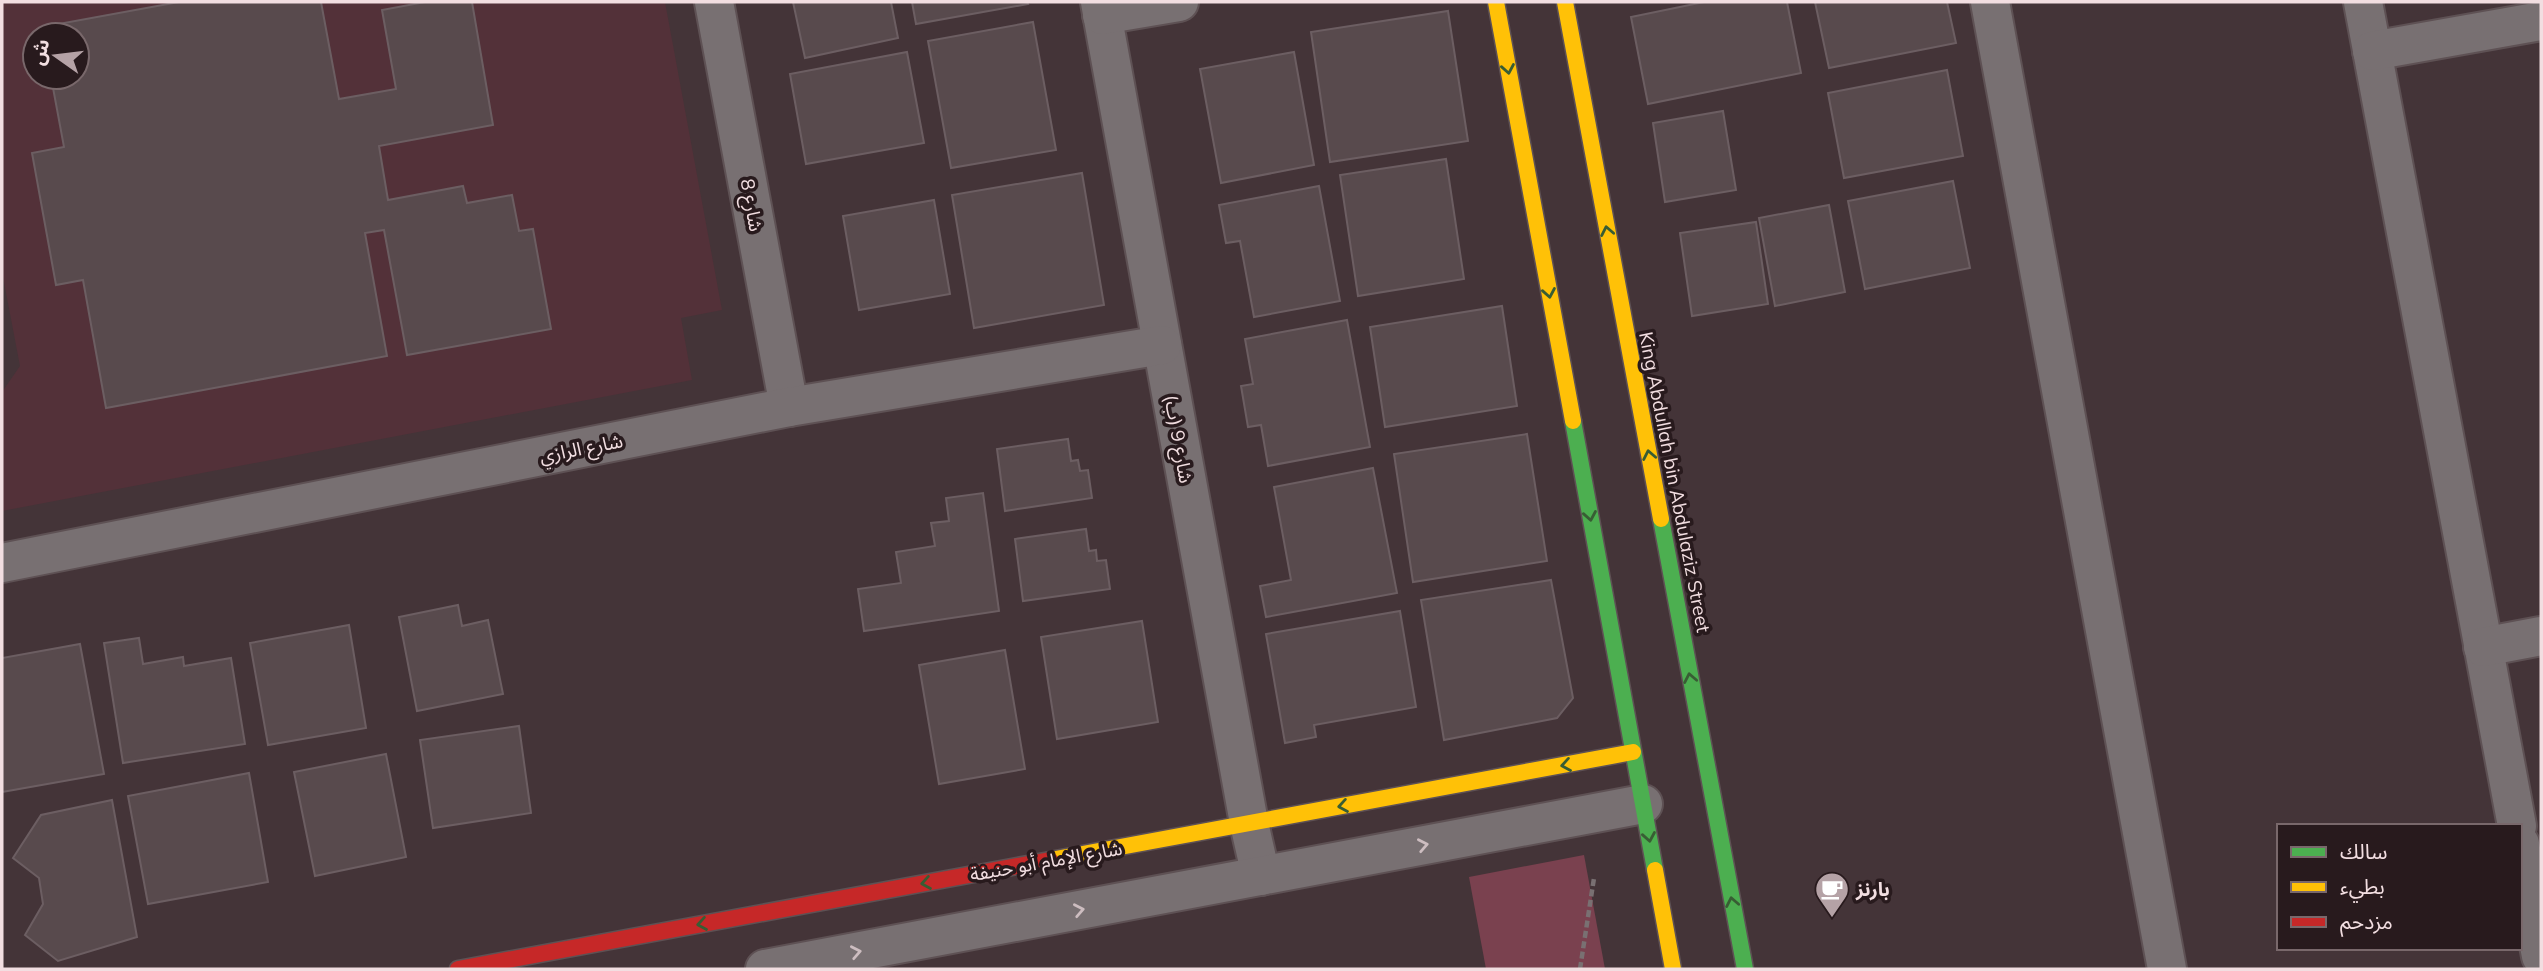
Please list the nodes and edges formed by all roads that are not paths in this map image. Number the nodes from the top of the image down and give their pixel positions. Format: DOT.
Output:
graph roads {
  1 [pos="714,2"];
  2 [pos="1179,2"];
  3 [pos="1496,2"];
  4 [pos="1564,2"];
  5 [pos="1990,2"];
  6 [pos="2363,2"];
  7 [pos="1101,8"];
  8 [pos="2541,21"];
  9 [pos="2372,51"];
  10 [pos="1162,345"];
  11 [pos="789,407"];
  12 [pos="2,563"];
  13 [pos="2541,636"];
  14 [pos="2483,647"];
  15 [pos="1633,752"];
  16 [pos="1643,804"];
  17 [pos="1249,823"];
  18 [pos="2517,824"];
  19 [pos="2522,855"];
  20 [pos="1261,876"];
  21 [pos="2541,956"];
  22 [pos="458,969"];
  23 [pos="765,969"];
  24 [pos="1673,969"];
  25 [pos="1745,969"];
  26 [pos="2167,969"];
  1 -- 11 [label="street, شارع 8"];
  2 -- 7 [label="street"];
  3 -- 15 [label="main road, one-way"];
  25 -- 4 [label="main road, King Abdullah bin Abdulaziz Street, one-way"];
  5 -- 26 [label="street"];
  6 -- 9 [label="street"];
  7 -- 10 [label="street, شارع 9 (ب)"];
  8 -- 9 [label="street"];
  9 -- 14 [label="street"];
  10 -- 11 [label="street, شارع الرازي"];
  10 -- 17 [label="street, شارع 9 (ب)"];
  11 -- 12 [label="street, شارع الرازي"];
  13 -- 14 [label="street"];
  14 -- 18 [label="street"];
  15 -- 16 [label="main road"];
  15 -- 17 [label="main road, شارع الإمام أبو حنيفة, one-way"];
  20 -- 16 [label="street, one-way"];
  16 -- 24 [label="main road, one-way"];
  17 -- 20 [label="street, شارع 9 (ب)"];
  17 -- 22 [label="main road, شارع الإمام أبو حنيفة, one-way"];
  19 -- 21 [label="street"];
  23 -- 20 [label="street, one-way"];
}
